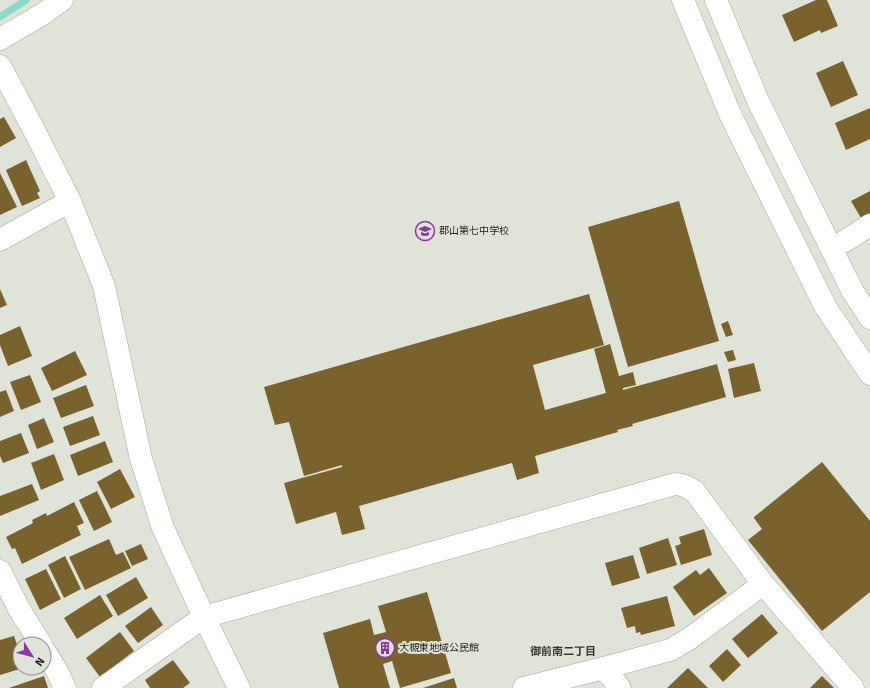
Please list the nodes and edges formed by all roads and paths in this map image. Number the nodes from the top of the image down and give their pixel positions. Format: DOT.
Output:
graph roads {
  1 [pos="62,0"];
  2 [pos="683,0"];
  3 [pos="716,0"];
  4 [pos="0,39"];
  5 [pos="0,66"];
  6 [pos="70,201"];
  7 [pos="870,225"];
  8 [pos="0,240"];
  9 [pos="845,241"];
  10 [pos="870,318"];
  11 [pos="870,374"];
  12 [pos="0,571"];
  13 [pos="763,584"];
  14 [pos="204,617"];
  15 [pos="36,636"];
  16 [pos="52,663"];
  17 [pos="604,668"];
  18 [pos="65,688"];
  19 [pos="103,688"];
  20 [pos="239,688"];
  21 [pos="524,688"];
  22 [pos="620,688"];
  23 [pos="853,688"];
  1 -- 4 [label="street"];
  2 -- 11 [label="street"];
  3 -- 10 [label="street"];
  5 -- 6 [label="street"];
  6 -- 8 [label="street"];
  6 -- 14 [label="street"];
  7 -- 9 [label="street"];
  12 -- 15 [label="street"];
  13 -- 14 [label="street"];
  13 -- 17 [label="street"];
  13 -- 23 [label="street"];
  14 -- 19 [label="street"];
  14 -- 20 [label="street"];
  16 -- 18 [label="street"];
  17 -- 21 [label="street"];
  17 -- 22 [label="street"];
}
